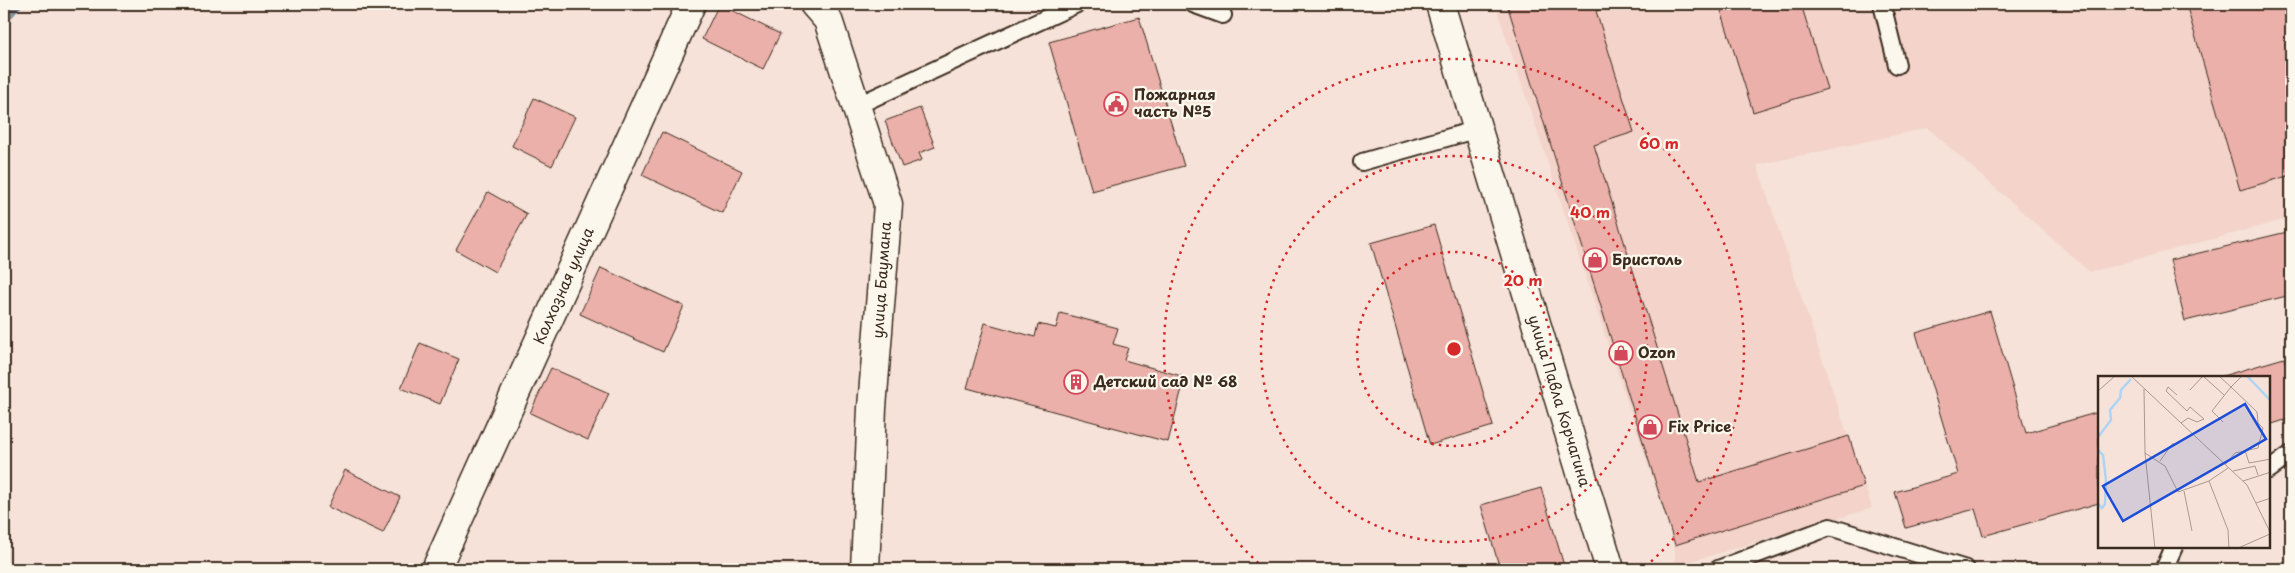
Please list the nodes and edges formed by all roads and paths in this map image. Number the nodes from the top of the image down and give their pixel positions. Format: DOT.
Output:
graph roads {
  1 [pos="691,4"];
  2 [pos="814,4"];
  3 [pos="1077,4"];
  4 [pos="1193,4"];
  5 [pos="1440,4"];
  6 [pos="1882,4"];
  7 [pos="1223,15"];
  8 [pos="1898,65"];
  9 [pos="856,106"];
  10 [pos="1478,129"];
  11 [pos="1362,162"];
  12 [pos="2291,454"];
  13 [pos="2270,469"];
  14 [pos="2174,548"];
  15 [pos="436,569"];
  16 [pos="865,569"];
  17 [pos="1610,569"];
  18 [pos="1718,569"];
  19 [pos="1966,569"];
  20 [pos="2164,569"];
  1 -- 15 [label="street, Колхозная улица"];
  2 -- 9 [label="street, улица Баумана"];
  3 -- 9 [label="lane"];
  4 -- 7 [label="lane"];
  5 -- 10 [label="street, улица Павла Корчагина"];
  6 -- 8 [label="lane"];
  9 -- 16 [label="street, улица Баумана"];
  10 -- 11 [label="lane"];
  10 -- 17 [label="street, улица Павла Корчагина"];
  12 -- 13 [label="lane"];
  14 -- 20 [label="lane"];
  18 -- 19 [label="lane"];
}
